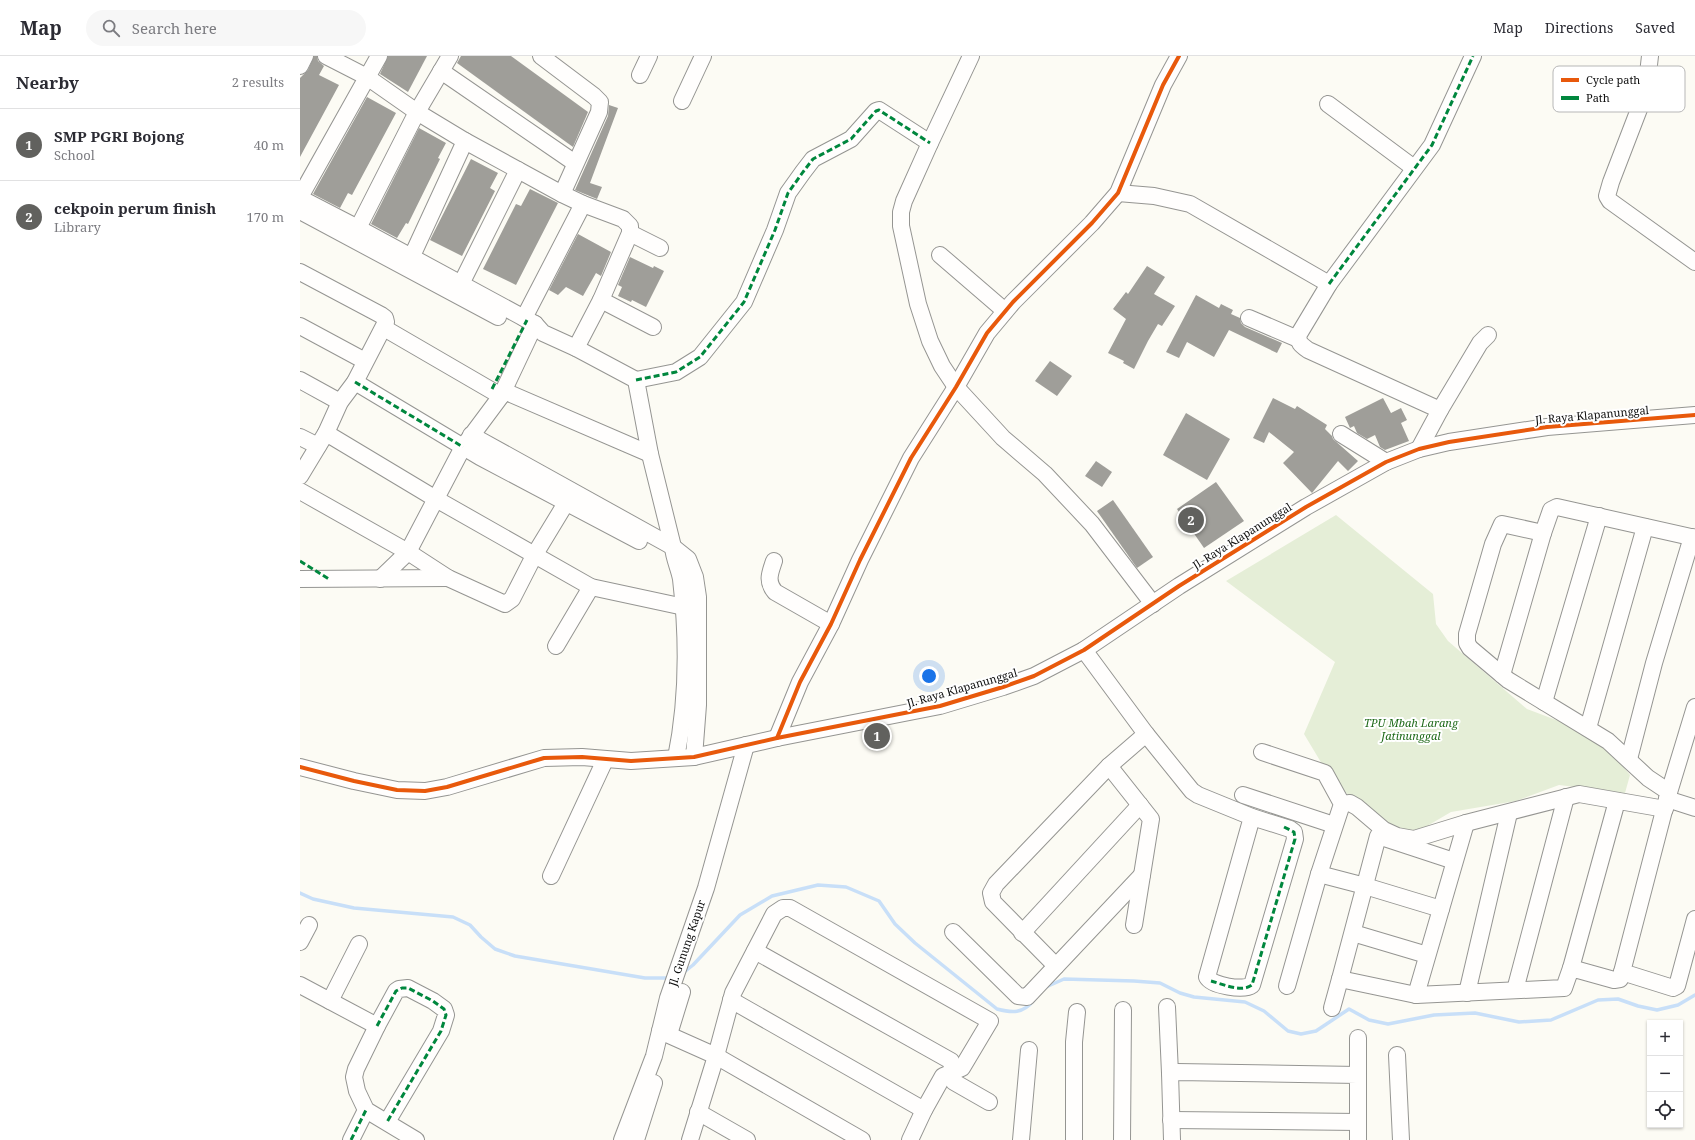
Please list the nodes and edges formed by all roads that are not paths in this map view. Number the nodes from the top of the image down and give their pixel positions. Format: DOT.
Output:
graph roads {
  1 [pos="326,56"];
  2 [pos="379,56"];
  3 [pos="450,56"];
  4 [pos="541,56"];
  5 [pos="649,56"];
  6 [pos="703,56"];
  7 [pos="971,56"];
  8 [pos="1179,56"];
  9 [pos="1473,56"];
  10 [pos="1650,56"];
  11 [pos="1649,66"];
  12 [pos="441,71"];
  13 [pos="640,74"];
  14 [pos="367,77"];
  15 [pos="682,101"];
  16 [pos="1328,104"];
  17 [pos="417,112"];
  18 [pos="1638,112"];
  19 [pos="465,141"];
  20 [pos="930,143"];
  21 [pos="575,163"];
  22 [pos="1414,168"];
  23 [pos="518,170"];
  24 [pos="562,194"];
  25 [pos="1118,194"];
  26 [pos="300,197"];
  27 [pos="583,204"];
  28 [pos="300,211"];
  29 [pos="358,228"];
  30 [pos="630,233"];
  31 [pos="660,248"];
  32 [pos="940,254"];
  33 [pos="412,256"];
  34 [pos="1695,262"];
  35 [pos="300,272"];
  36 [pos="461,284"];
  37 [pos="1329,284"];
  38 [pos="601,300"];
  39 [pos="1005,311"];
  40 [pos="1249,318"];
  41 [pos="300,326"];
  42 [pos="533,327"];
  43 [pos="653,327"];
  44 [pos="384,328"];
  45 [pos="1488,335"];
  46 [pos="1298,338"];
  47 [pos="576,348"];
  48 [pos="366,361"];
  49 [pos="300,380"];
  50 [pos="636,380"];
  51 [pos="355,382"];
  52 [pos="956,387"];
  53 [pos="502,393"];
  54 [pos="340,402"];
  55 [pos="1440,410"];
  56 [pos="1695,415"];
  57 [pos="1341,434"];
  58 [pos="300,437"];
  59 [pos="322,440"];
  60 [pos="467,441"];
  61 [pos="1419,449"];
  62 [pos="650,454"];
  63 [pos="1386,462"];
  64 [pos="300,476"];
  65 [pos="300,491"];
  66 [pos="436,499"];
  67 [pos="566,503"];
  68 [pos="1599,516"];
  69 [pos="1645,527"];
  70 [pos="1543,533"];
  71 [pos="1694,538"];
  72 [pos="408,552"];
  73 [pos="674,553"];
  74 [pos="535,554"];
  75 [pos="774,561"];
  76 [pos="448,578"];
  77 [pos="380,579"];
  78 [pos="300,580"];
  79 [pos="591,587"];
  80 [pos="1153,604"];
  81 [pos="684,607"];
  82 [pos="831,624"];
  83 [pos="556,646"];
  84 [pos="1084,650"];
  85 [pos="1502,675"];
  86 [pos="1544,702"];
  87 [pos="1695,707"];
  88 [pos="1588,728"];
  89 [pos="1146,734"];
  90 [pos="776,738"];
  91 [pos="746,745"];
  92 [pos="1262,752"];
  93 [pos="694,757"];
  94 [pos="676,758"];
  95 [pos="605,760"];
  96 [pos="1629,760"];
  97 [pos="1109,766"];
  98 [pos="300,767"];
  99 [pos="1243,795"];
  100 [pos="1566,797"];
  101 [pos="1667,800"];
  102 [pos="1617,801"];
  103 [pos="1342,804"];
  104 [pos="1140,805"];
  105 [pos="1695,808"];
  106 [pos="1510,813"];
  107 [pos="1252,817"];
  108 [pos="1466,823"];
  109 [pos="1334,825"];
  110 [pos="1380,832"];
  111 [pos="1454,861"];
  112 [pos="1319,874"];
  113 [pos="1142,875"];
  114 [pos="551,876"];
  115 [pos="1365,886"];
  116 [pos="1441,909"];
  117 [pos="308,925"];
  118 [pos="1134,925"];
  119 [pos="1694,928"];
  120 [pos="953,932"];
  121 [pos="1022,933"];
  122 [pos="1353,933"];
  123 [pos="300,942"];
  124 [pos="359,944"];
  125 [pos="755,951"];
  126 [pos="1427,955"];
  127 [pos="1056,966"];
  128 [pos="1571,968"];
  129 [pos="1622,972"];
  130 [pos="1340,979"];
  131 [pos="300,985"];
  132 [pos="1288,986"];
  133 [pos="1516,990"];
  134 [pos="1467,993"];
  135 [pos="1416,995"];
  136 [pos="731,1000"];
  137 [pos="330,1001"];
  138 [pos="1167,1007"];
  139 [pos="1332,1008"];
  140 [pos="1123,1010"];
  141 [pos="1077,1012"];
  142 [pos="377,1026"];
  143 [pos="665,1033"];
  144 [pos="1358,1038"];
  145 [pos="1029,1050"];
  146 [pos="1397,1055"];
  147 [pos="716,1056"];
  148 [pos="952,1072"];
  149 [pos="1170,1073"];
  150 [pos="1358,1075"];
  151 [pos="989,1102"];
  152 [pos="366,1110"];
  153 [pos="924,1110"];
  154 [pos="698,1112"];
  155 [pos="1171,1120"];
  156 [pos="387,1122"];
  157 [pos="1358,1122"];
  158 [pos="413,1139"];
  159 [pos="351,1140"];
  160 [pos="622,1140"];
  161 [pos="636,1140"];
  162 [pos="690,1140"];
  163 [pos="747,1140"];
  164 [pos="862,1140"];
  165 [pos="910,1140"];
  166 [pos="1021,1140"];
  167 [pos="1074,1140"];
  168 [pos="1122,1140"];
  169 [pos="1172,1140"];
  170 [pos="1358,1140"];
  171 [pos="1401,1140"];
  1 -- 14 [label="street"];
  2 -- 14 [label="street"];
  3 -- 12 [label="street"];
  4 -- 21 [label="street"];
  5 -- 13 [label="street"];
  6 -- 15 [label="street"];
  7 -- 20 [label="street"];
  8 -- 25 [label="street"];
  9 -- 22 [label="street"];
  10 -- 11 [label="street"];
  12 -- 17 [label="street"];
  12 -- 21 [label="street"];
  14 -- 17 [label="street"];
  14 -- 26 [label="street"];
  16 -- 22 [label="street"];
  17 -- 19 [label="street"];
  17 -- 29 [label="street"];
  18 -- 34 [label="street"];
  19 -- 23 [label="street"];
  19 -- 33 [label="street"];
  20 -- 50 [label="street"];
  20 -- 52 [label="street"];
  21 -- 24 [label="street"];
  22 -- 37 [label="street"];
  23 -- 24 [label="street"];
  23 -- 36 [label="street"];
  24 -- 27 [label="street"];
  25 -- 37 [label="street"];
  25 -- 39 [label="street"];
  26 -- 29 [label="street"];
  27 -- 30 [label="street"];
  27 -- 42 [label="street"];
  28 -- 42 [label="street"];
  29 -- 33 [label="street"];
  30 -- 31 [label="street"];
  30 -- 38 [label="street"];
  32 -- 39 [label="street"];
  33 -- 36 [label="street"];
  35 -- 44 [label="street"];
  36 -- 42 [label="street"];
  37 -- 46 [label="street"];
  38 -- 43 [label="street"];
  38 -- 47 [label="street"];
  39 -- 52 [label="street"];
  40 -- 46 [label="street"];
  41 -- 48 [label="street"];
  42 -- 47 [label="street"];
  42 -- 53 [label="street"];
  44 -- 48 [label="street"];
  44 -- 53 [label="street"];
  45 -- 55 [label="street"];
  46 -- 55 [label="street"];
  47 -- 50 [label="street"];
  48 -- 51 [label="street"];
  49 -- 54 [label="street"];
  50 -- 62 [label="street"];
  51 -- 54 [label="street"];
  51 -- 60 [label="street"];
  52 -- 80 [label="street"];
  52 -- 82 [label="street"];
  53 -- 60 [label="street"];
  53 -- 62 [label="street"];
  54 -- 59 [label="street"];
  55 -- 61 [label="street"];
  56 -- 61 [label="street, Jl. Raya Klapanunggal"];
  57 -- 63 [label="street"];
  58 -- 59 [label="street"];
  59 -- 64 [label="street"];
  59 -- 66 [label="street"];
  60 -- 66 [label="street"];
  60 -- 67 [label="street"];
  60 -- 73 [label="street"];
  61 -- 63 [label="street, Jl. Raya Klapanunggal"];
  62 -- 73 [label="street"];
  63 -- 80 [label="street, Jl. Raya Klapanunggal"];
  65 -- 72 [label="street"];
  66 -- 72 [label="street"];
  66 -- 74 [label="street"];
  67 -- 73 [label="street"];
  67 -- 74 [label="street"];
  68 -- 69 [label="street"];
  68 -- 70 [label="street"];
  68 -- 86 [label="street"];
  69 -- 71 [label="street"];
  69 -- 88 [label="street"];
  70 -- 85 [label="street"];
  70 -- 85 [label="street"];
  71 -- 96 [label="street"];
  72 -- 76 [label="street"];
  72 -- 77 [label="street"];
  73 -- 81 [label="street"];
  73 -- 93 [label="street"];
  74 -- 76 [label="street"];
  74 -- 79 [label="street"];
  75 -- 82 [label="street"];
  76 -- 77 [label="street"];
  77 -- 78 [label="street"];
  79 -- 81 [label="street"];
  79 -- 83 [label="street"];
  80 -- 84 [label="street, Jl. Raya Klapanunggal"];
  81 -- 94 [label="street"];
  82 -- 90 [label="street"];
  84 -- 89 [label="street"];
  84 -- 90 [label="street, Jl. Raya Klapanunggal"];
  85 -- 86 [label="street"];
  86 -- 88 [label="street"];
  87 -- 101 [label="street"];
  88 -- 96 [label="street"];
  89 -- 97 [label="street"];
  89 -- 107 [label="street"];
  90 -- 91 [label="street, Jl. Raya Klapanunggal"];
  91 -- 93 [label="street, Jl. Raya Klapanunggal"];
  91 -- 143 [label="street, Jl. Gunung Kapur"];
  92 -- 103 [label="street"];
  93 -- 94 [label="street, Jl. Raya Klapanunggal"];
  94 -- 95 [label="street, Jl. Raya Klapanunggal"];
  95 -- 98 [label="street, Jl. Raya Klapanunggal"];
  95 -- 114 [label="street"];
  96 -- 101 [label="street"];
  97 -- 104 [label="street"];
  97 -- 121 [label="street"];
  99 -- 109 [label="street"];
  100 -- 102 [label="street"];
  100 -- 106 [label="street"];
  100 -- 133 [label="street"];
  101 -- 102 [label="street"];
  101 -- 105 [label="street"];
  101 -- 129 [label="street"];
  102 -- 128 [label="street"];
  103 -- 109 [label="street"];
  103 -- 110 [label="street"];
  104 -- 113 [label="street"];
  104 -- 121 [label="street"];
  106 -- 108 [label="street"];
  106 -- 134 [label="street"];
  107 -- 107 [label="street"];
  108 -- 110 [label="street"];
  108 -- 111 [label="street"];
  109 -- 112 [label="street"];
  110 -- 111 [label="street"];
  110 -- 115 [label="street"];
  111 -- 116 [label="street"];
  112 -- 115 [label="street"];
  112 -- 132 [label="street"];
  113 -- 118 [label="street"];
  113 -- 127 [label="street"];
  115 -- 116 [label="street"];
  115 -- 122 [label="street"];
  116 -- 126 [label="street"];
  117 -- 123 [label="street"];
  119 -- 129 [label="street"];
  120 -- 127 [label="street"];
  121 -- 127 [label="street"];
  122 -- 126 [label="street"];
  122 -- 130 [label="street"];
  124 -- 137 [label="street"];
  125 -- 136 [label="street"];
  125 -- 148 [label="street"];
  125 -- 148 [label="street"];
  126 -- 135 [label="street"];
  128 -- 129 [label="street"];
  128 -- 133 [label="street"];
  130 -- 135 [label="street"];
  130 -- 139 [label="street"];
  131 -- 137 [label="street"];
  133 -- 134 [label="street"];
  134 -- 135 [label="street"];
  136 -- 147 [label="street"];
  136 -- 153 [label="street"];
  137 -- 142 [label="street"];
  138 -- 149 [label="street"];
  140 -- 168 [label="street"];
  141 -- 167 [label="street"];
  142 -- 152 [label="street"];
  142 -- 156 [label="street"];
  143 -- 147 [label="street"];
  143 -- 160 [label="street, Jl. Gunung Kapur"];
  143 -- 161 [label="street"];
  144 -- 150 [label="street"];
  145 -- 166 [label="street"];
  146 -- 171 [label="street"];
  147 -- 154 [label="street"];
  147 -- 164 [label="street"];
  148 -- 151 [label="street"];
  148 -- 153 [label="street"];
  149 -- 150 [label="street"];
  149 -- 155 [label="street"];
  150 -- 157 [label="street"];
  152 -- 156 [label="street"];
  152 -- 159 [label="street"];
  153 -- 165 [label="street"];
  154 -- 162 [label="street"];
  154 -- 163 [label="street"];
  155 -- 157 [label="street"];
  155 -- 169 [label="street"];
  156 -- 158 [label="street"];
  157 -- 170 [label="street"];
}
